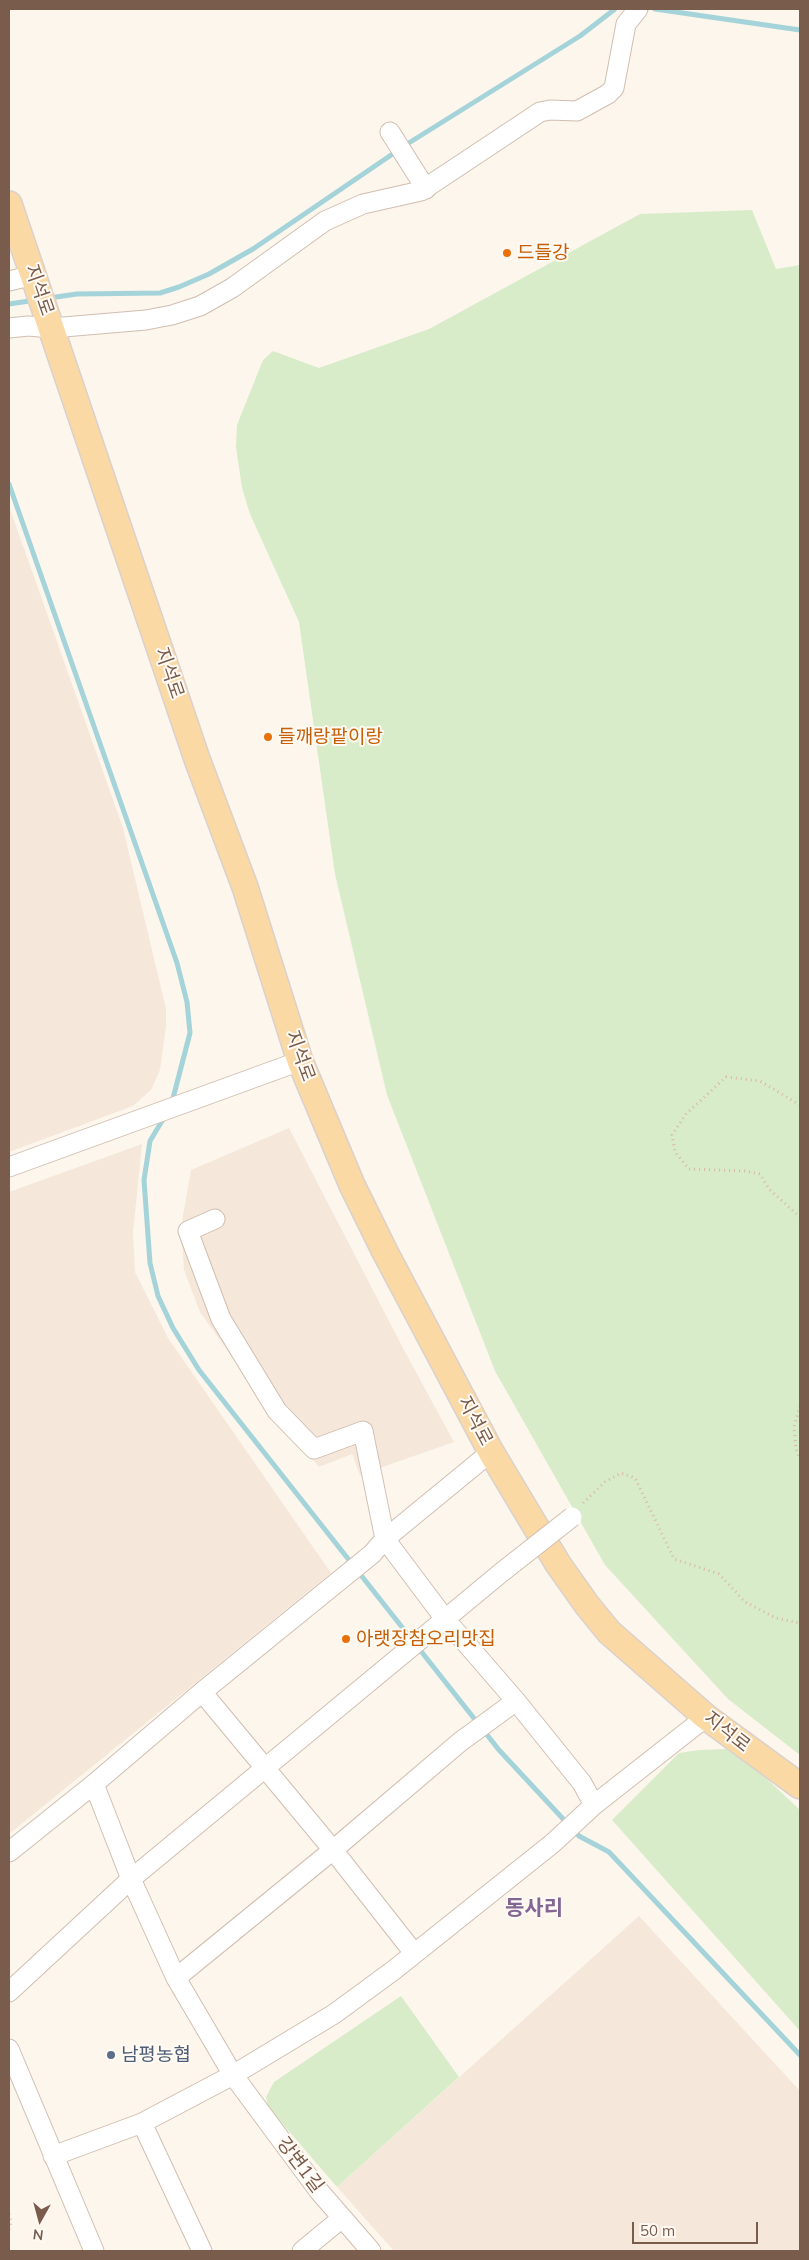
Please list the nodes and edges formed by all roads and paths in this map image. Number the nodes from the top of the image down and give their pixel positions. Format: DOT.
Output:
graph roads {
  1 [pos="638,9"];
  2 [pos="391,133"];
  3 [pos="426,189"];
  4 [pos="9,204"];
  5 [pos="36,279"];
  6 [pos="9,281"];
  7 [pos="51,325"];
  8 [pos="9,328"];
  9 [pos="300,1061"];
  10 [pos="800,1105"];
  11 [pos="9,1166"];
  12 [pos="800,1217"];
  13 [pos="215,1219"];
  14 [pos="800,1406"];
  15 [pos="492,1452"];
  16 [pos="800,1459"];
  17 [pos="578,1510"];
  18 [pos="385,1540"];
  19 [pos="800,1623"];
  20 [pos="440,1624"];
  21 [pos="202,1692"];
  22 [pos="516,1701"];
  23 [pos="706,1717"];
  24 [pos="266,1769"];
  25 [pos="94,1784"];
  26 [pos="800,1786"];
  27 [pos="594,1805"];
  28 [pos="333,1850"];
  29 [pos="9,1852"];
  30 [pos="132,1879"];
  31 [pos="414,1953"];
  32 [pos="176,1978"];
  33 [pos="9,1992"];
  34 [pos="9,2049"];
  35 [pos="233,2075"];
  36 [pos="142,2124"];
  37 [pos="54,2156"];
  38 [pos="9,2214"];
  39 [pos="342,2218"];
  40 [pos="9,2230"];
  41 [pos="94,2251"];
  42 [pos="202,2251"];
  43 [pos="302,2251"];
  44 [pos="371,2251"];
  1 -- 3 [label="street"];
  2 -- 3 [label="street"];
  3 -- 7 [label="street"];
  4 -- 5 [label="main road, 지석로"];
  5 -- 6 [label="street"];
  5 -- 7 [label="main road, 지석로"];
  7 -- 8 [label="street"];
  7 -- 9 [label="main road, 지석로"];
  9 -- 11 [label="street"];
  9 -- 15 [label="main road, 지석로"];
  10 -- 12 [label="path"];
  13 -- 18 [label="street"];
  14 -- 16 [label="path"];
  15 -- 18 [label="street"];
  15 -- 23 [label="main road, 지석로"];
  17 -- 19 [label="path"];
  17 -- 20 [label="street, bridge"];
  18 -- 20 [label="street"];
  18 -- 21 [label="street"];
  20 -- 22 [label="street"];
  20 -- 24 [label="street"];
  21 -- 24 [label="street"];
  21 -- 25 [label="street"];
  22 -- 27 [label="street"];
  22 -- 28 [label="street"];
  23 -- 26 [label="main road, 지석로"];
  23 -- 27 [label="street"];
  24 -- 28 [label="street"];
  24 -- 30 [label="street"];
  25 -- 29 [label="street"];
  25 -- 30 [label="street, 강변1길"];
  27 -- 31 [label="street"];
  28 -- 31 [label="street"];
  28 -- 32 [label="street"];
  30 -- 32 [label="street, 강변1길"];
  30 -- 33 [label="street"];
  31 -- 35 [label="street"];
  32 -- 35 [label="street, 강변1길"];
  34 -- 37 [label="street"];
  35 -- 36 [label="street"];
  35 -- 39 [label="street, 강변1길"];
  36 -- 37 [label="street"];
  36 -- 42 [label="street"];
  37 -- 41 [label="street"];
  38 -- 40 [label="path"];
  39 -- 43 [label="street"];
  39 -- 44 [label="street, 강변1길"];
}
